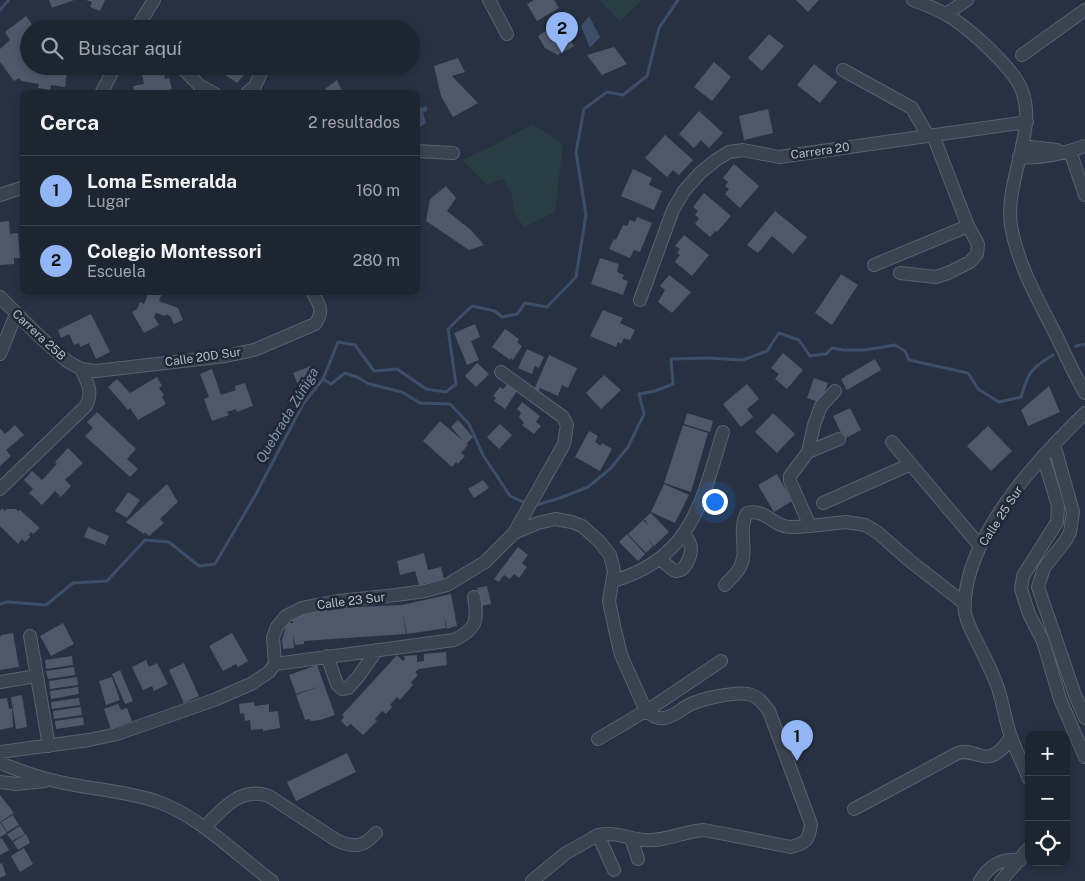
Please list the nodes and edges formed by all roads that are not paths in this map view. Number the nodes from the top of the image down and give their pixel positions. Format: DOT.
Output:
graph roads {
  1 [pos="154,0"];
  2 [pos="489,0"];
  3 [pos="914,0"];
  4 [pos="967,0"];
  5 [pos="1085,10"];
  6 [pos="946,14"];
  7 [pos="144,20"];
  8 [pos="507,34"];
  9 [pos="1022,55"];
  10 [pos="843,70"];
  11 [pos="110,75"];
  12 [pos="189,75"];
  13 [pos="260,75"];
  14 [pos="103,90"];
  15 [pos="208,90"];
  16 [pos="250,90"];
  17 [pos="1026,122"];
  18 [pos="932,135"];
  19 [pos="1085,146"];
  20 [pos="420,151"];
  21 [pos="1020,151"];
  22 [pos="1070,151"];
  23 [pos="453,153"];
  24 [pos="20,188"];
  25 [pos="0,195"];
  26 [pos="1085,195"];
  27 [pos="968,226"];
  28 [pos="874,265"];
  29 [pos="900,273"];
  30 [pos="314,295"];
  31 [pos="0,297"];
  32 [pos="640,300"];
  33 [pos="16,314"];
  34 [pos="0,354"];
  35 [pos="81,370"];
  36 [pos="502,372"];
  37 [pos="835,390"];
  38 [pos="1085,392"];
  39 [pos="1085,413"];
  40 [pos="723,432"];
  41 [pos="839,439"];
  42 [pos="892,442"];
  43 [pos="1054,444"];
  44 [pos="808,452"];
  45 [pos="1043,456"];
  46 [pos="911,464"];
  47 [pos="0,489"];
  48 [pos="823,503"];
  49 [pos="810,526"];
  50 [pos="514,533"];
  51 [pos="684,535"];
  52 [pos="980,546"];
  53 [pos="660,558"];
  54 [pos="1032,560"];
  55 [pos="1044,568"];
  56 [pos="613,581"];
  57 [pos="725,585"];
  58 [pos="474,597"];
  59 [pos="964,603"];
  60 [pos="30,636"];
  61 [pos="377,650"];
  62 [pos="327,656"];
  63 [pos="722,661"];
  64 [pos="275,664"];
  65 [pos="36,676"];
  66 [pos="0,682"];
  67 [pos="1075,695"];
  68 [pos="1060,699"];
  69 [pos="646,711"];
  70 [pos="1085,718"];
  71 [pos="1011,736"];
  72 [pos="598,738"];
  73 [pos="49,746"];
  74 [pos="0,752"];
  75 [pos="1085,756"];
  76 [pos="0,763"];
  77 [pos="1028,776"];
  78 [pos="51,780"];
  79 [pos="0,782"];
  80 [pos="854,809"];
  81 [pos="204,827"];
  82 [pos="376,833"];
  83 [pos="598,835"];
  84 [pos="631,838"];
  85 [pos="1025,853"];
  86 [pos="638,858"];
  87 [pos="1020,860"];
  88 [pos="614,870"];
  89 [pos="272,881"];
  90 [pos="532,881"];
  91 [pos="980,881"];
  92 [pos="1001,881"];
  1 -- 7 [label="street"];
  2 -- 8 [label="street"];
  3 -- 6 [label="street"];
  4 -- 6 [label="street"];
  5 -- 9 [label="street"];
  6 -- 17 [label="street"];
  10 -- 18 [label="street"];
  11 -- 14 [label="street"];
  12 -- 15 [label="street"];
  13 -- 16 [label="street"];
  17 -- 18 [label="street, Carrera 20"];
  17 -- 21 [label="street"];
  18 -- 27 [label="street"];
  18 -- 32 [label="street, Carrera 20"];
  19 -- 22 [label="street"];
  20 -- 23 [label="street"];
  21 -- 22 [label="street"];
  21 -- 38 [label="street"];
  22 -- 26 [label="street"];
  24 -- 25 [label="street"];
  27 -- 28 [label="street"];
  27 -- 29 [label="street"];
  30 -- 35 [label="street, Calle 20D Sur"];
  31 -- 33 [label="street, Carrera 25B"];
  33 -- 34 [label="street"];
  33 -- 35 [label="street, Carrera 25B"];
  35 -- 47 [label="street"];
  36 -- 50 [label="street"];
  37 -- 44 [label="street"];
  39 -- 43 [label="street, Calle 25 Sur"];
  40 -- 51 [label="street"];
  41 -- 44 [label="street"];
  42 -- 46 [label="street"];
  43 -- 45 [label="street, Calle 25 Sur"];
  43 -- 55 [label="street"];
  44 -- 49 [label="street"];
  45 -- 52 [label="street, Calle 25 Sur"];
  45 -- 54 [label="street"];
  46 -- 48 [label="street"];
  46 -- 52 [label="street"];
  49 -- 57 [label="street"];
  49 -- 59 [label="street"];
  50 -- 56 [label="street, Calle 23 Sur"];
  50 -- 64 [label="street, Calle 23 Sur"];
  51 -- 53 [label="street"];
  51 -- 53 [label="street"];
  52 -- 59 [label="street, Calle 25 Sur"];
  53 -- 56 [label="street"];
  54 -- 55 [label="street"];
  54 -- 68 [label="street"];
  55 -- 67 [label="street"];
  56 -- 69 [label="street, Calle 23 Sur"];
  58 -- 61 [label="street"];
  59 -- 71 [label="street, Calle 25 Sur"];
  60 -- 65 [label="street"];
  61 -- 62 [label="street"];
  61 -- 62 [label="street"];
  62 -- 64 [label="street"];
  63 -- 69 [label="street"];
  64 -- 73 [label="street"];
  65 -- 66 [label="street"];
  65 -- 73 [label="street"];
  67 -- 68 [label="street"];
  67 -- 70 [label="street"];
  68 -- 75 [label="street"];
  69 -- 72 [label="street"];
  69 -- 84 [label="street"];
  71 -- 77 [label="street, Calle 25 Sur"];
  71 -- 80 [label="street"];
  73 -- 74 [label="street"];
  76 -- 78 [label="street"];
  78 -- 79 [label="street"];
  78 -- 81 [label="street"];
  81 -- 82 [label="street"];
  81 -- 89 [label="street"];
  83 -- 84 [label="street"];
  83 -- 88 [label="street"];
  83 -- 90 [label="street"];
  84 -- 86 [label="street"];
  85 -- 87 [label="street"];
  87 -- 91 [label="street"];
  87 -- 92 [label="street"];
}
